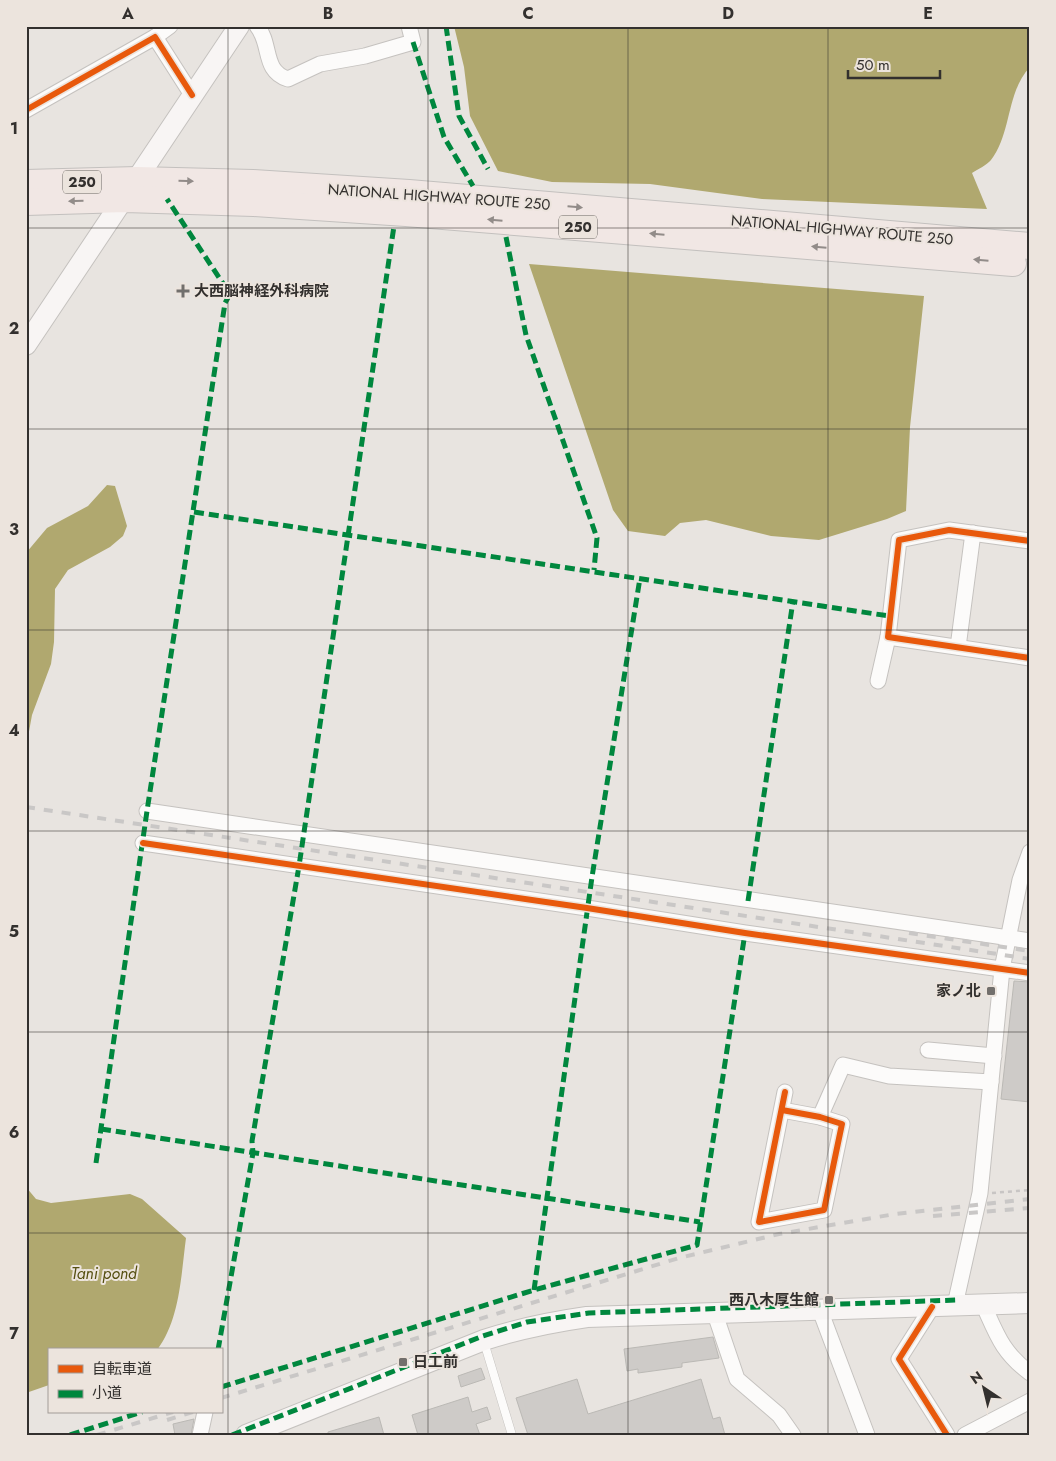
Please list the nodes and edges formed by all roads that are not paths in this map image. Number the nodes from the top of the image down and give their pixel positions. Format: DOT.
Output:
graph roads {
  1 [pos="170,26"];
  2 [pos="239,26"];
  3 [pos="257,26"];
  4 [pos="409,26"];
  5 [pos="155,37"];
  6 [pos="192,95"];
  7 [pos="26,110"];
  8 [pos="26,183"];
  9 [pos="131,190"];
  10 [pos="26,202"];
  11 [pos="1030,246"];
  12 [pos="1030,264"];
  13 [pos="26,345"];
  14 [pos="973,533"];
  15 [pos="1030,541"];
  16 [pos="888,637"];
  17 [pos="958,647"];
  18 [pos="1030,658"];
  19 [pos="878,681"];
  20 [pos="147,811"];
  21 [pos="143,843"];
  22 [pos="1030,852"];
  23 [pos="1007,938"];
  24 [pos="1030,941"];
  25 [pos="1002,969"];
  26 [pos="1030,973"];
  27 [pos="928,1050"];
  28 [pos="994,1056"];
  29 [pos="991,1082"];
  30 [pos="785,1092"];
  31 [pos="782,1110"];
  32 [pos="820,1117"];
  33 [pos="1030,1303"];
  34 [pos="983,1304"];
  35 [pos="955,1305"];
  36 [pos="932,1307"];
  37 [pos="820,1310"];
  38 [pos="715,1314"];
  39 [pos="484,1340"];
  40 [pos="1030,1373"];
  41 [pos="1030,1401"];
  42 [pos="205,1414"];
  43 [pos="252,1434"];
  44 [pos="200,1435"];
  45 [pos="512,1435"];
  46 [pos="793,1435"];
  47 [pos="866,1435"];
  48 [pos="946,1435"];
  49 [pos="966,1435"];
  1 -- 5 [label="street"];
  2 -- 6 [label="main road"];
  3 -- 4 [label="street"];
  5 -- 6 [label="street"];
  5 -- 7 [label="street"];
  6 -- 9 [label="main road"];
  8 -- 9 [label="highway, NATIONAL HIGHWAY ROUTE 250 / 250"];
  9 -- 10 [label="highway, NATIONAL HIGHWAY ROUTE 250 / 250, one-way"];
  9 -- 11 [label="highway, NATIONAL HIGHWAY ROUTE 250 / 250, one-way"];
  12 -- 9 [label="highway, NATIONAL HIGHWAY ROUTE 250 / 250, one-way"];
  9 -- 13 [label="main road"];
  14 -- 15 [label="street"];
  14 -- 16 [label="street"];
  14 -- 17 [label="street"];
  16 -- 17 [label="street"];
  16 -- 19 [label="street"];
  17 -- 18 [label="street"];
  20 -- 23 [label="street"];
  21 -- 25 [label="street"];
  22 -- 23 [label="street"];
  23 -- 24 [label="street"];
  23 -- 25 [label="street"];
  25 -- 26 [label="street"];
  25 -- 28 [label="street"];
  27 -- 28 [label="street"];
  28 -- 29 [label="street"];
  29 -- 32 [label="street"];
  29 -- 35 [label="street"];
  30 -- 31 [label="street"];
  31 -- 32 [label="street"];
  31 -- 32 [label="street"];
  33 -- 34 [label="main road"];
  34 -- 35 [label="main road"];
  34 -- 40 [label="street"];
  35 -- 36 [label="main road"];
  36 -- 37 [label="main road"];
  36 -- 48 [label="street"];
  37 -- 38 [label="main road"];
  37 -- 47 [label="street"];
  38 -- 39 [label="main road"];
  38 -- 46 [label="street"];
  39 -- 43 [label="main road"];
  39 -- 45 [label="lane"];
  41 -- 49 [label="street"];
  42 -- 44 [label="street"];
}
